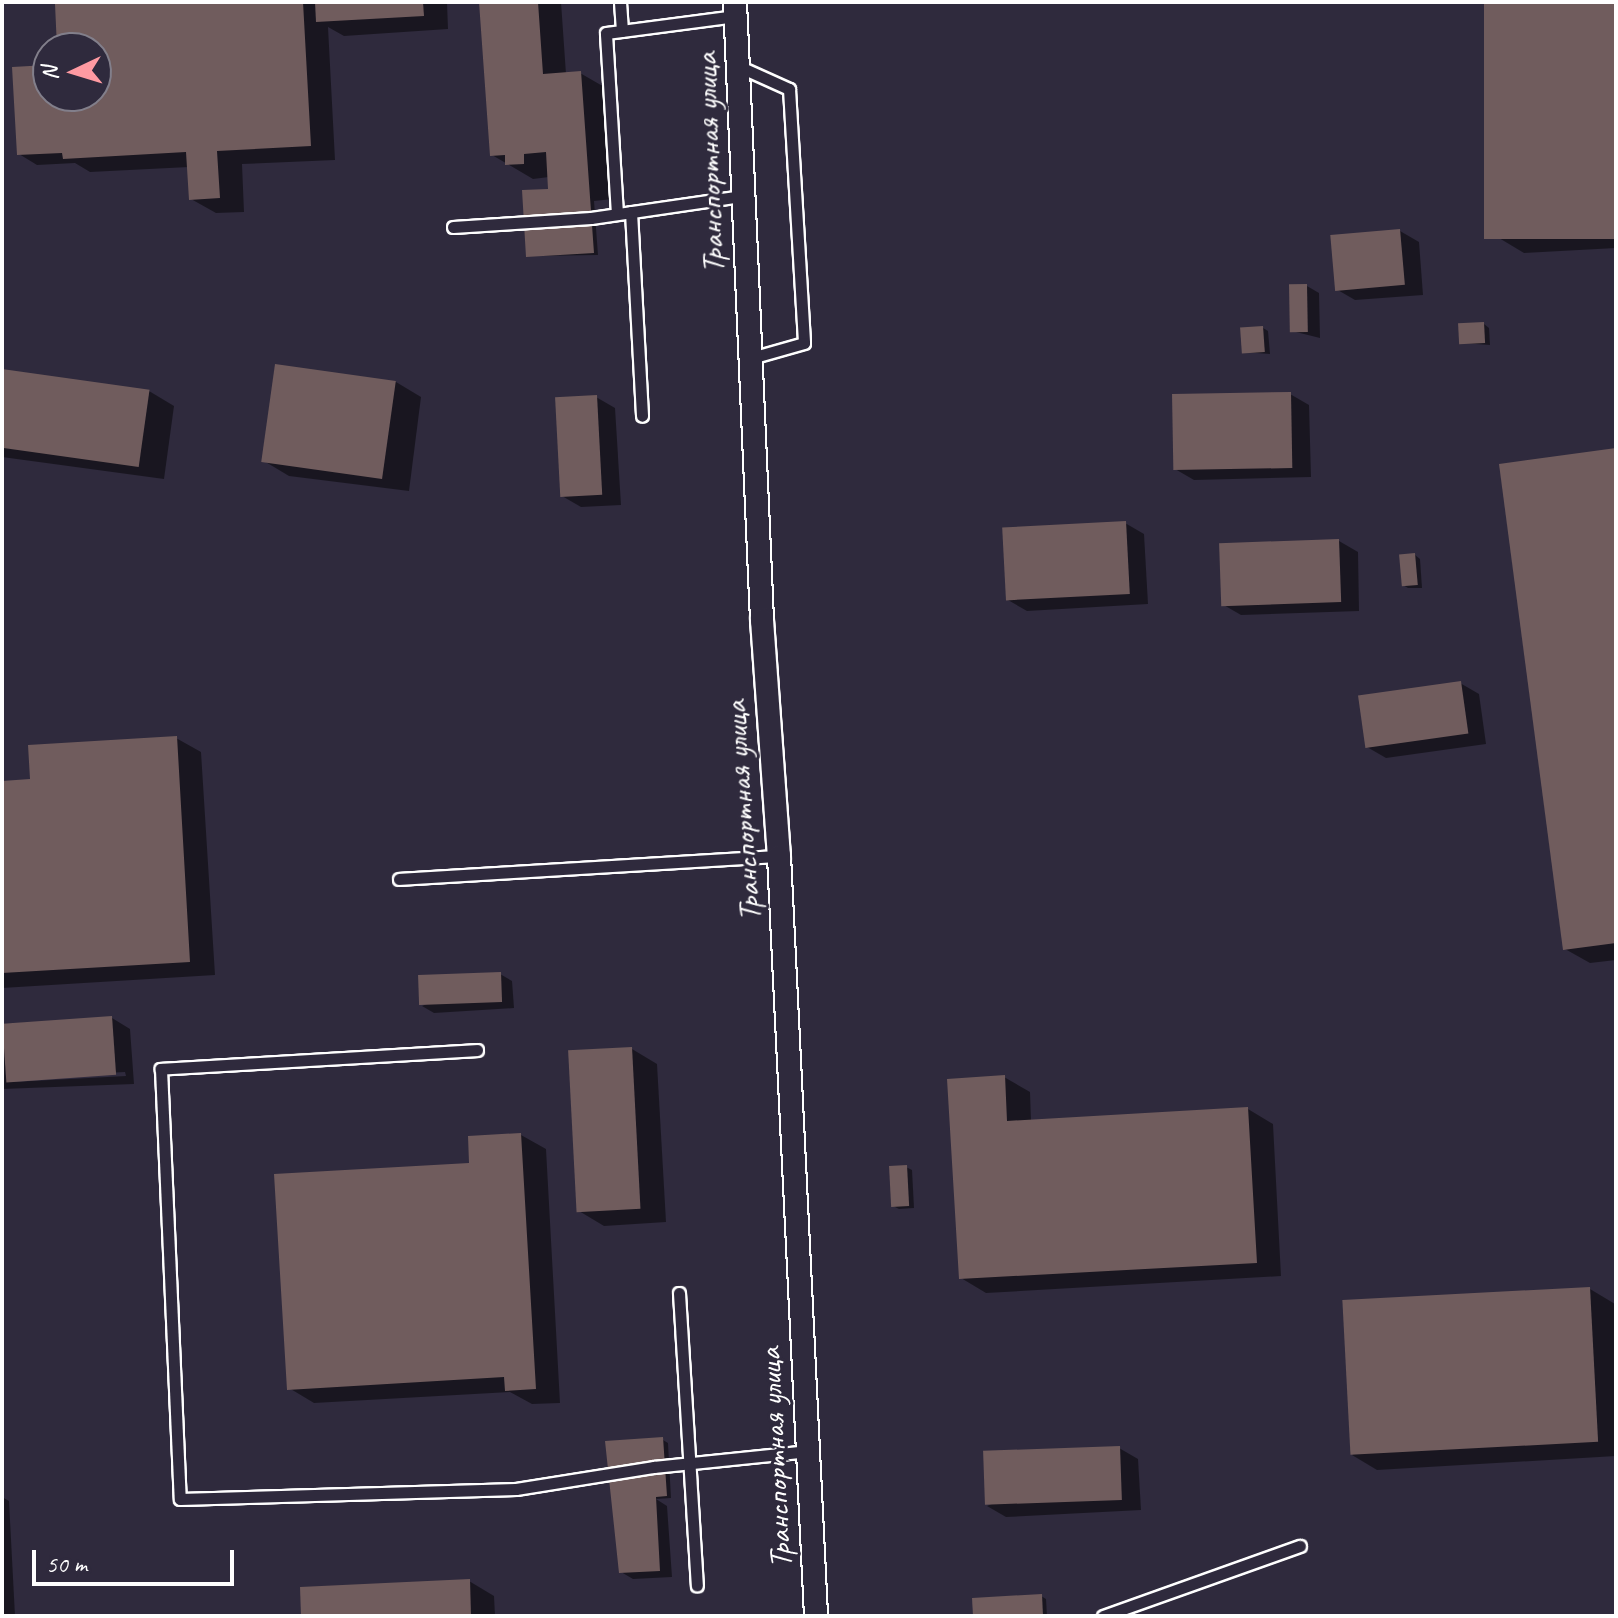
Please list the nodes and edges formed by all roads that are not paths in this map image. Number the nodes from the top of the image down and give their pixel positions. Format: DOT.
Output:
graph roads {
  1 [pos="620,2"];
  2 [pos="736,9"];
  3 [pos="622,31"];
  4 [pos="738,66"];
  5 [pos="742,196"];
  6 [pos="631,212"];
  7 [pos="617,214"];
  8 [pos="453,227"];
  9 [pos="751,358"];
  10 [pos="642,416"];
  11 [pos="779,856"];
  12 [pos="399,879"];
  13 [pos="477,1050"];
  14 [pos="679,1293"];
  15 [pos="808,1451"];
  16 [pos="690,1463"];
  17 [pos="1300,1546"];
  18 [pos="697,1585"];
  19 [pos="816,1616"];
  20 [pos="1103,1616"];
  1 -- 3 [label="lane"];
  2 -- 3 [label="lane"];
  2 -- 4 [label="street, Транспортная улица"];
  3 -- 7 [label="lane"];
  4 -- 5 [label="street, Транспортная улица"];
  4 -- 9 [label="lane"];
  5 -- 6 [label="lane"];
  5 -- 9 [label="street, Транспортная улица"];
  6 -- 7 [label="lane"];
  6 -- 10 [label="lane"];
  7 -- 8 [label="lane"];
  9 -- 11 [label="street, Транспортная улица"];
  11 -- 12 [label="lane"];
  11 -- 15 [label="street, Транспортная улица"];
  13 -- 16 [label="lane"];
  14 -- 16 [label="lane"];
  15 -- 16 [label="lane"];
  15 -- 19 [label="street, Транспортная улица"];
  16 -- 18 [label="lane"];
  17 -- 20 [label="lane"];
}
